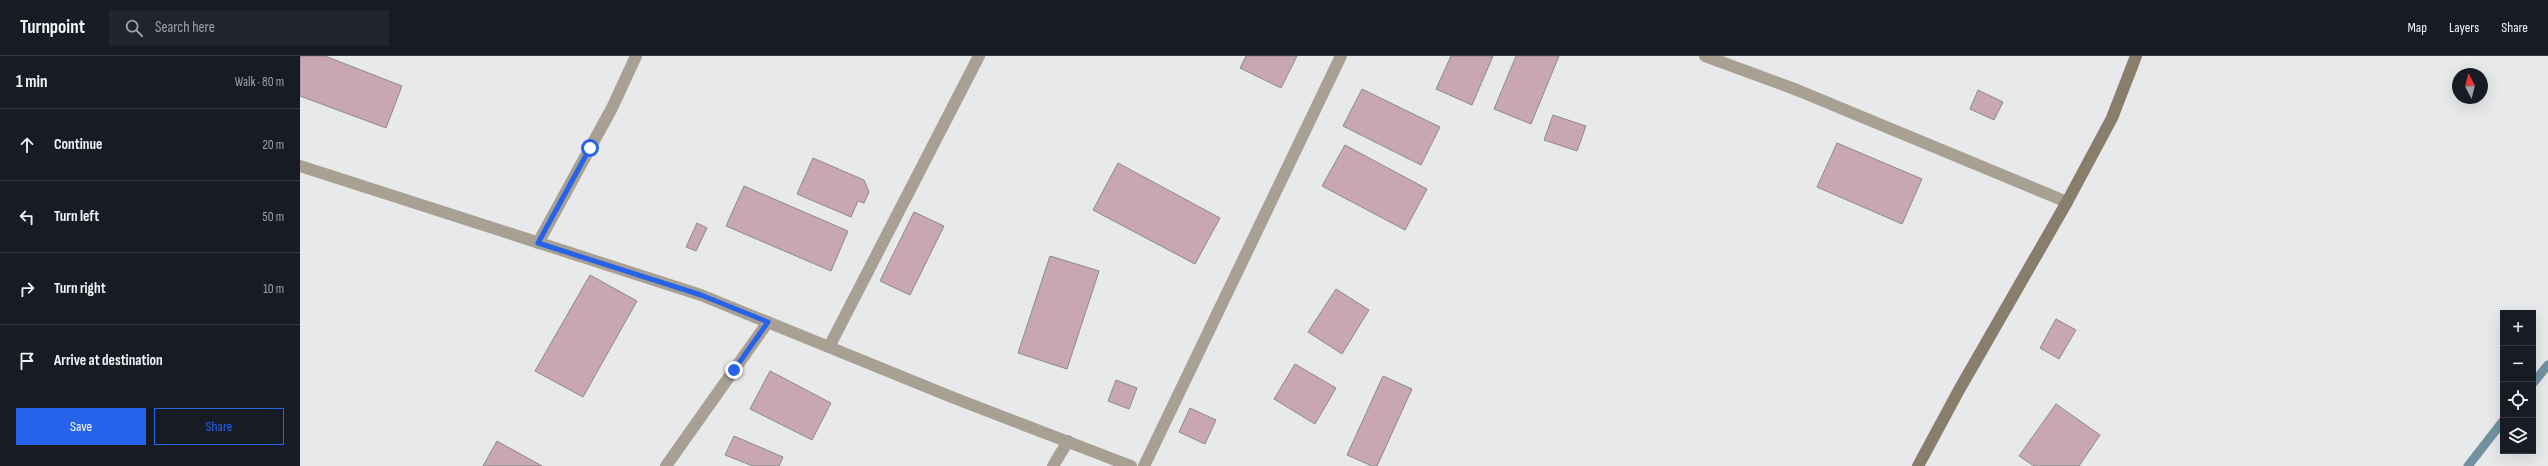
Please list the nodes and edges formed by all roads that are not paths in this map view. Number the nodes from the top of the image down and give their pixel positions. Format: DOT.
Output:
graph roads {
  1 [pos="636,56"];
  2 [pos="979,56"];
  3 [pos="1341,56"];
  4 [pos="1705,56"];
  5 [pos="2136,56"];
  6 [pos="1728,60"];
  7 [pos="300,166"];
  8 [pos="2067,202"];
  9 [pos="538,243"];
  10 [pos="768,322"];
  11 [pos="829,347"];
  12 [pos="1068,441"];
  13 [pos="666,466"];
  14 [pos="1053,466"];
  15 [pos="1131,466"];
  16 [pos="1144,466"];
  17 [pos="1918,466"];
  1 -- 9 [label="street"];
  2 -- 11 [label="street"];
  3 -- 16 [label="street"];
  4 -- 6 [label="street"];
  5 -- 8 [label="street"];
  6 -- 8 [label="street"];
  7 -- 9 [label="street"];
  8 -- 17 [label="street"];
  9 -- 10 [label="street"];
  10 -- 11 [label="street"];
  10 -- 13 [label="street"];
  11 -- 12 [label="street"];
  12 -- 14 [label="street"];
  12 -- 15 [label="street"];
}
